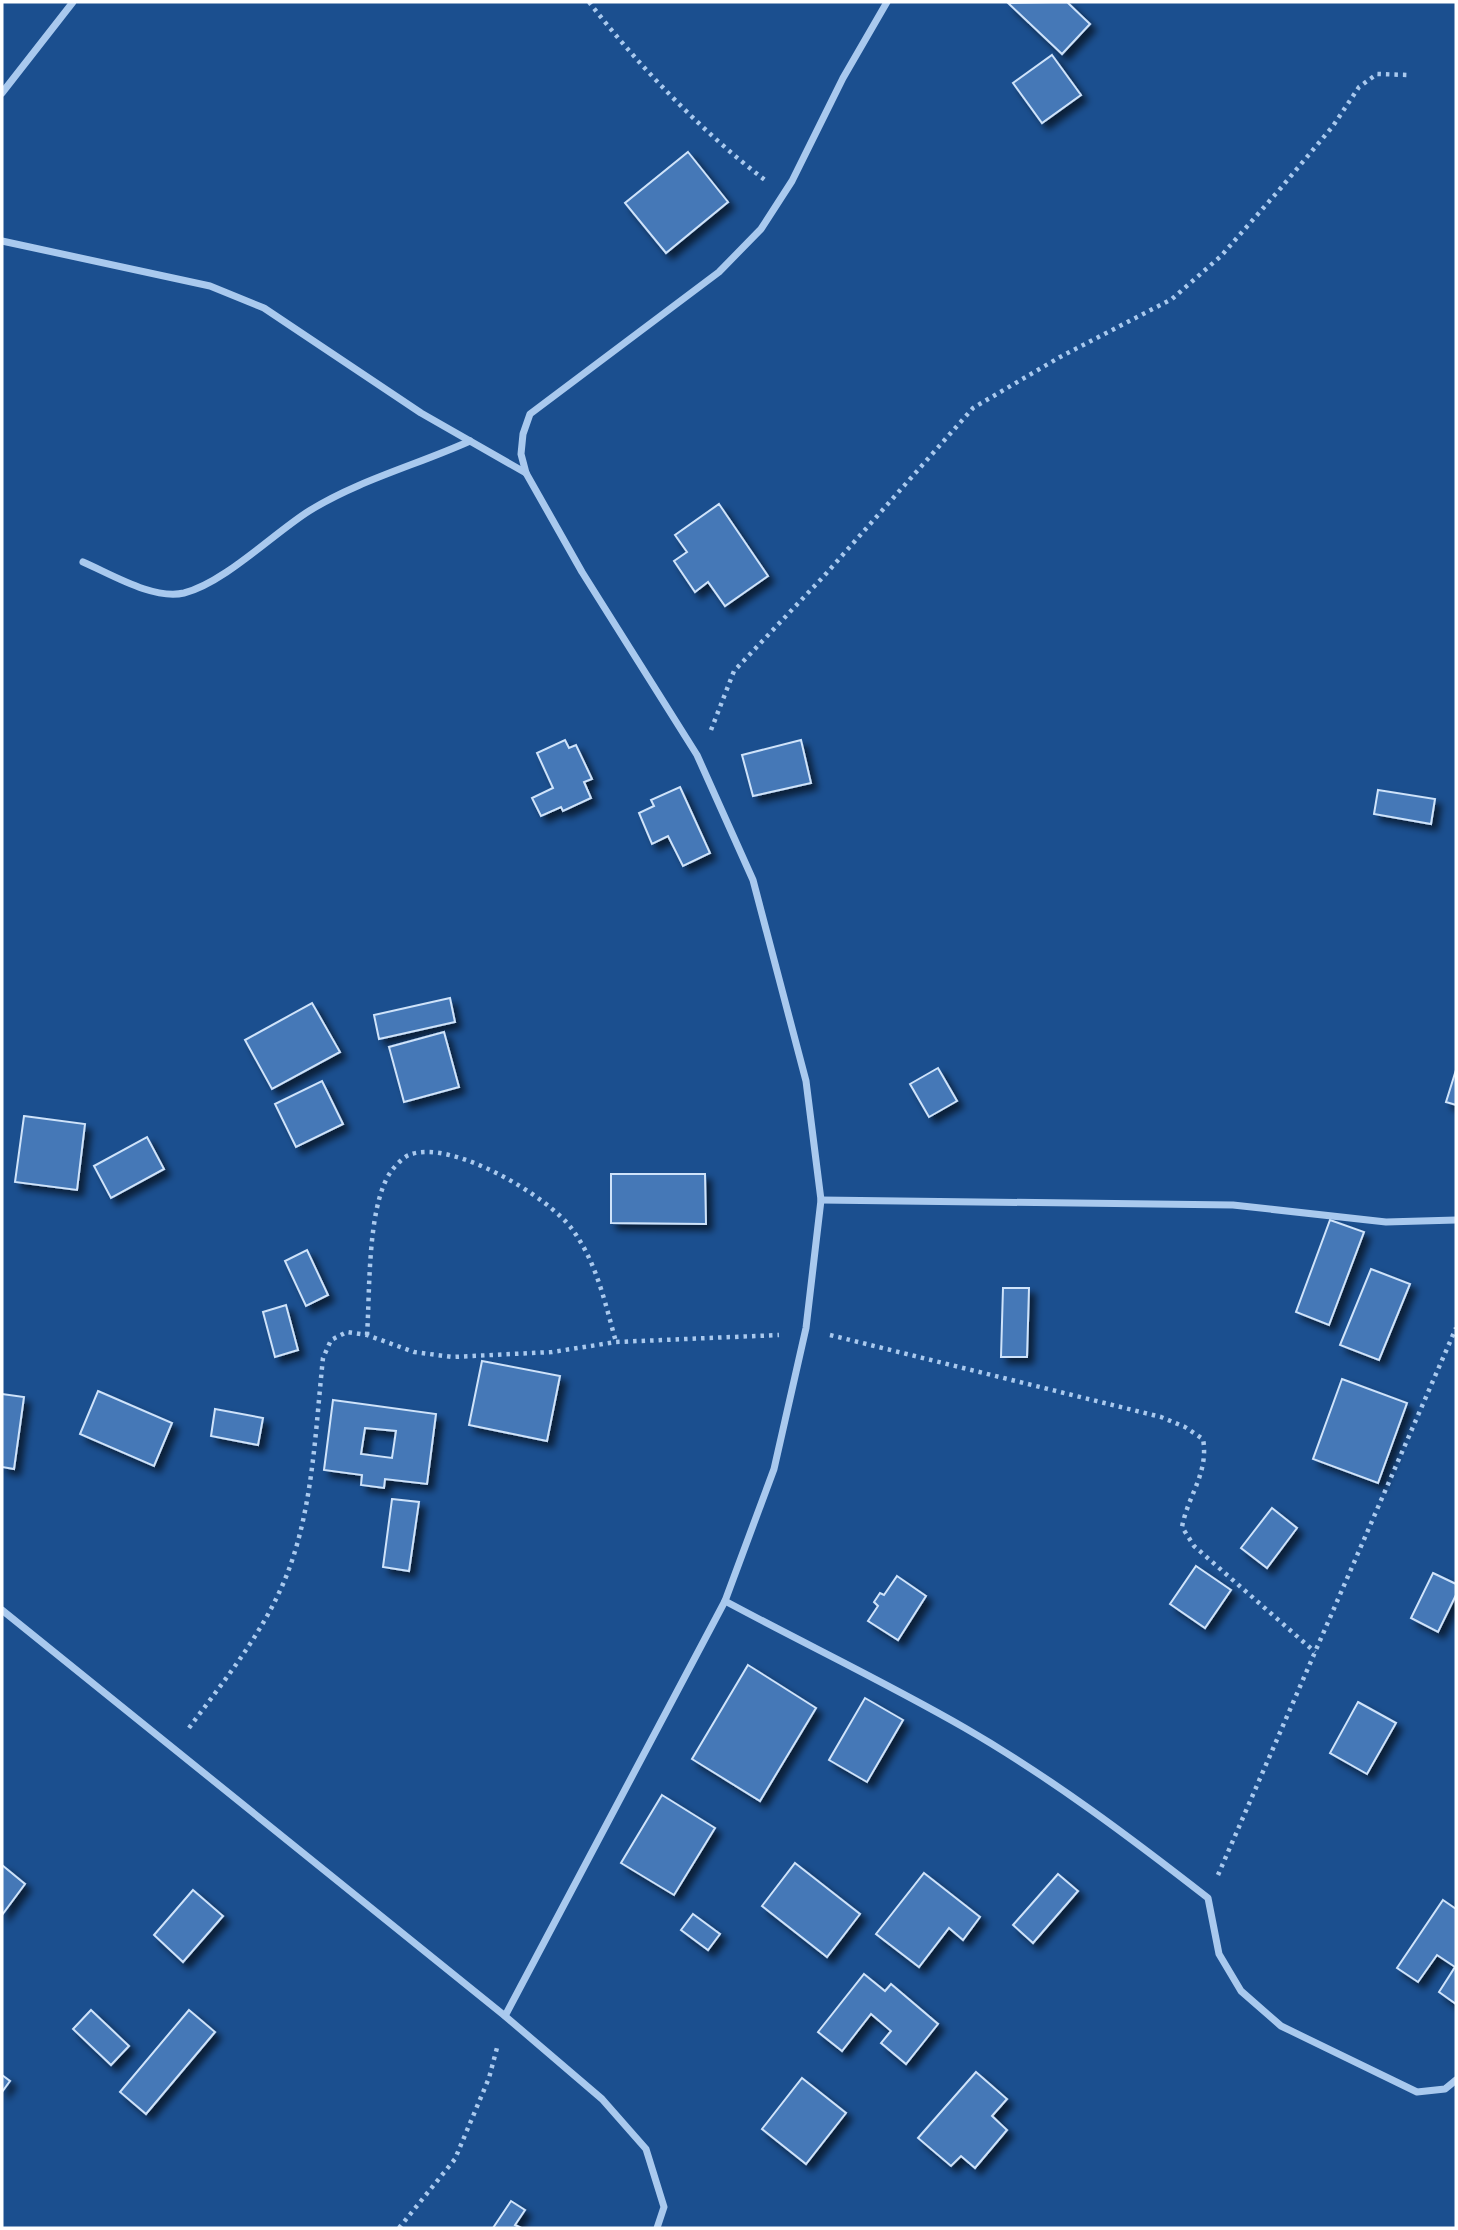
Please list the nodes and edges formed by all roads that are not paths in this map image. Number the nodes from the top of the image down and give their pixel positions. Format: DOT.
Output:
graph roads {
  1 [pos="73,2"];
  2 [pos="887,2"];
  3 [pos="2,93"];
  4 [pos="2,242"];
  5 [pos="470,441"];
  6 [pos="526,473"];
  7 [pos="83,562"];
  8 [pos="821,1200"];
  9 [pos="1456,1220"];
  10 [pos="725,1601"];
  11 [pos="2,1610"];
  12 [pos="505,2016"];
  13 [pos="1456,2080"];
  14 [pos="657,2228"];
  1 -- 3 [label="street"];
  2 -- 6 [label="street"];
  4 -- 5 [label="street"];
  5 -- 6 [label="street"];
  5 -- 7 [label="street"];
  6 -- 8 [label="street"];
  8 -- 9 [label="street"];
  8 -- 10 [label="street"];
  10 -- 12 [label="street"];
  10 -- 13 [label="street"];
  11 -- 12 [label="street"];
  12 -- 14 [label="street"];
}
